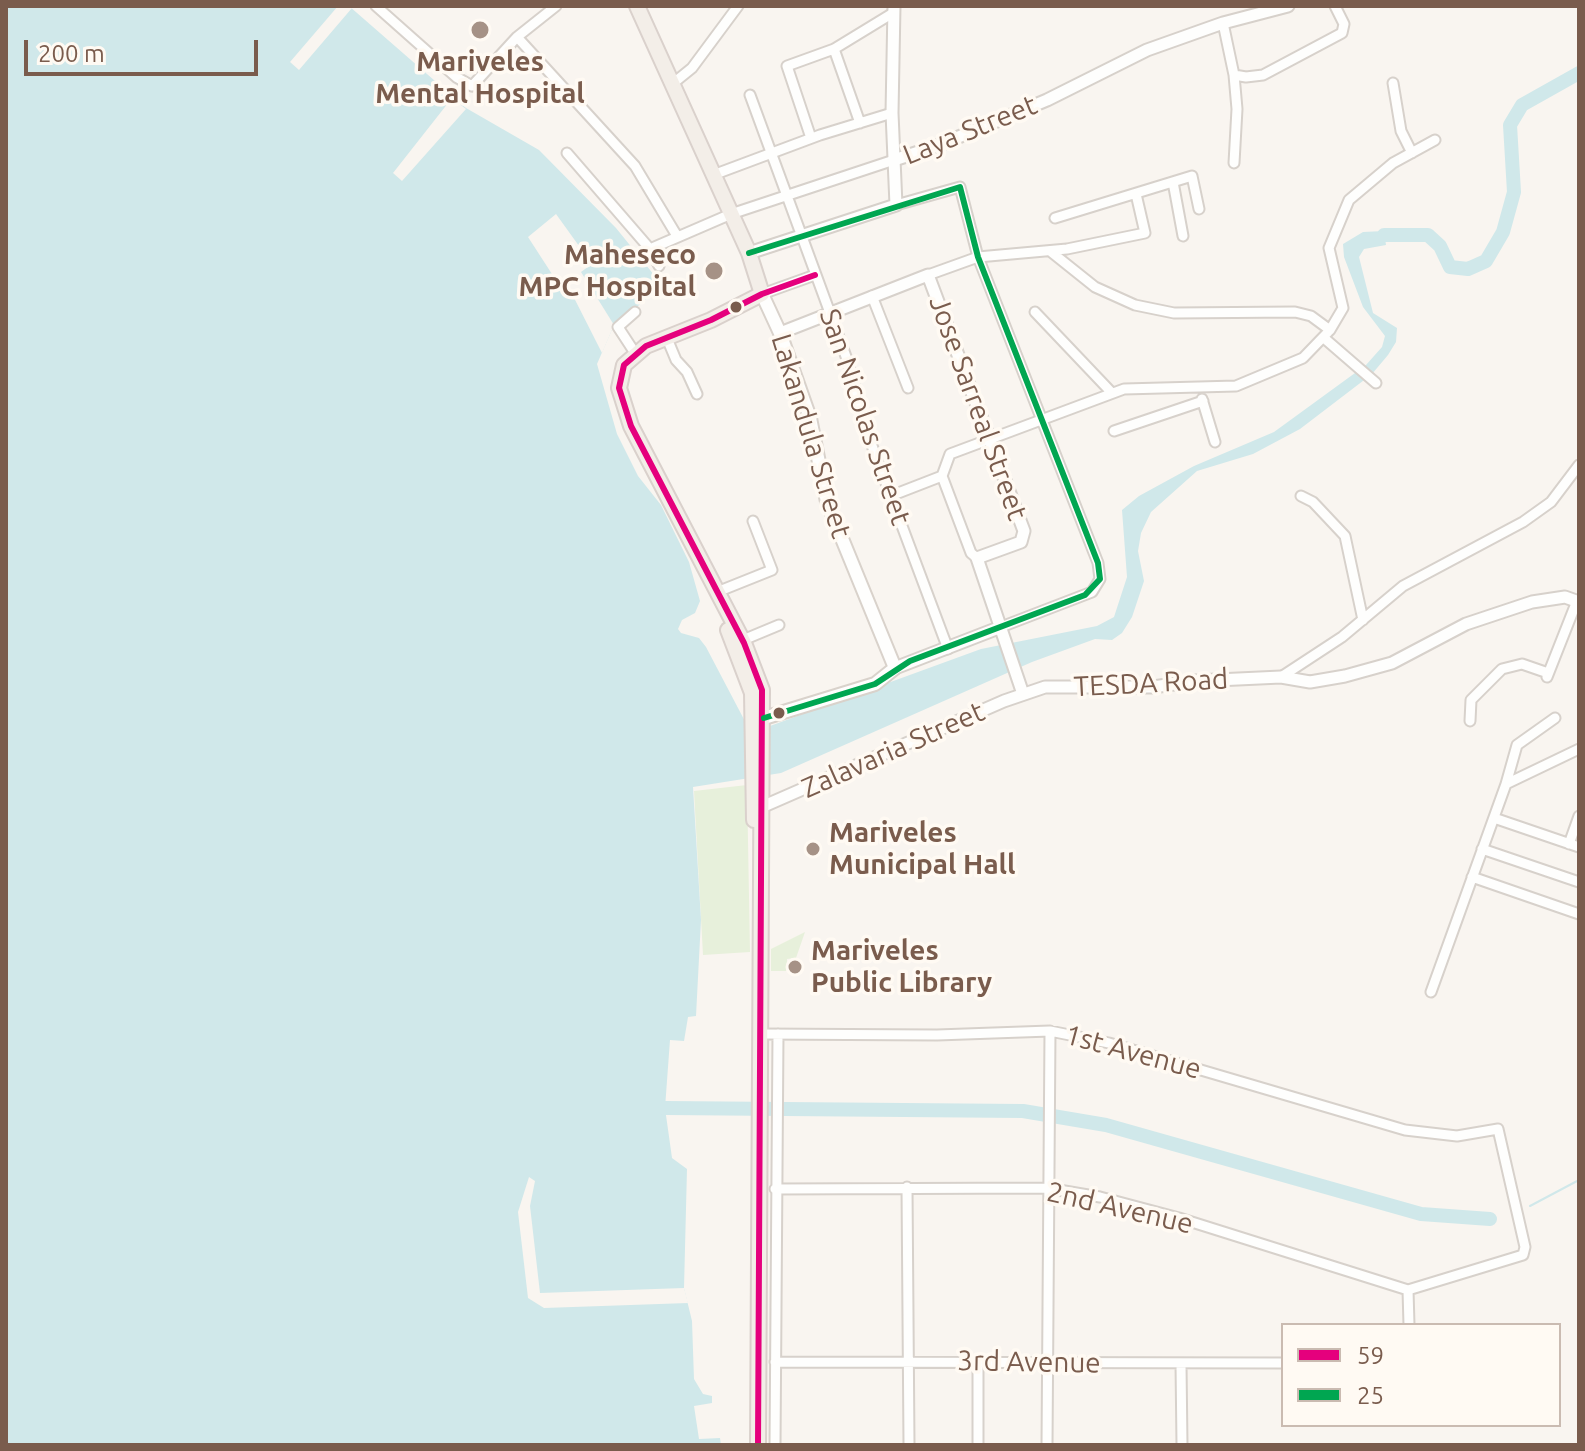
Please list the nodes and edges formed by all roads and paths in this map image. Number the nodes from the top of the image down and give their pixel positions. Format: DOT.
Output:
graph roads {
  1 [pos="376,6"];
  2 [pos="556,6"];
  3 [pos="637,6"];
  4 [pos="738,6"];
  5 [pos="1288,6"];
  6 [pos="1335,6"];
  7 [pos="893,10"];
  8 [pos="1223,23"];
  9 [pos="517,37"];
  10 [pos="834,49"];
  11 [pos="1234,75"];
  12 [pos="1393,83"];
  13 [pos="671,85"];
  14 [pos="750,95"];
  15 [pos="892,113"];
  16 [pos="860,123"];
  17 [pos="811,138"];
  18 [pos="1435,140"];
  19 [pos="771,152"];
  20 [pos="567,153"];
  21 [pos="1412,153"];
  22 [pos="894,160"];
  23 [pos="1234,163"];
  24 [pos="713,175"];
  25 [pos="1173,182"];
  26 [pos="1136,194"];
  27 [pos="787,195"];
  28 [pos="896,205"];
  29 [pos="1199,209"];
  30 [pos="731,214"];
  31 [pos="1055,218"];
  32 [pos="677,236"];
  33 [pos="801,236"];
  34 [pos="1183,236"];
  35 [pos="650,249"];
  36 [pos="1050,251"];
  37 [pos="749,253"];
  38 [pos="978,257"];
  39 [pos="659,266"];
  40 [pos="815,275"];
  41 [pos="928,275"];
  42 [pos="762,294"];
  43 [pos="872,296"];
  44 [pos="635,312"];
  45 [pos="829,312"];
  46 [pos="1035,312"];
  47 [pos="780,333"];
  48 [pos="1327,334"];
  49 [pos="666,336"];
  50 [pos="635,353"];
  51 [pos="1374,381"];
  52 [pos="908,388"];
  53 [pos="1200,388"];
  54 [pos="1112,393"];
  55 [pos="697,394"];
  56 [pos="1203,401"];
  57 [pos="1041,421"];
  58 [pos="1114,431"];
  59 [pos="989,438"];
  60 [pos="1215,442"];
  61 [pos="1579,465"];
  62 [pos="942,476"];
  63 [pos="893,495"];
  64 [pos="1301,496"];
  65 [pos="753,521"];
  66 [pos="977,558"];
  67 [pos="717,592"];
  68 [pos="1578,602"];
  69 [pos="1363,620"];
  70 [pos="779,625"];
  71 [pos="1001,627"];
  72 [pos="743,640"];
  73 [pos="948,649"];
  74 [pos="895,668"];
  75 [pos="1281,677"];
  76 [pos="1023,694"];
  77 [pos="1555,718"];
  78 [pos="1470,721"];
  79 [pos="760,723"];
  80 [pos="1579,749"];
  81 [pos="1506,784"];
  82 [pos="758,785"];
  83 [pos="764,806"];
  84 [pos="1579,816"];
  85 [pos="1494,818"];
  86 [pos="1574,846"];
  87 [pos="1482,849"];
  88 [pos="1472,877"];
  89 [pos="1579,882"];
  90 [pos="1579,914"];
  91 [pos="761,934"];
  92 [pos="1431,992"];
  93 [pos="1050,1031"];
  94 [pos="760,1034"];
  95 [pos="778,1034"];
  96 [pos="907,1187"];
  97 [pos="1047,1188"];
  98 [pos="775,1189"];
  99 [pos="1408,1290"];
  100 [pos="1409,1323"];
  101 [pos="978,1361"];
  102 [pos="775,1362"];
  103 [pos="910,1362"];
  104 [pos="1049,1363"];
  105 [pos="1281,1363"];
  106 [pos="1181,1364"];
  107 [pos="757,1385"];
  108 [pos="774,1392"];
  109 [pos="758,1445"];
  110 [pos="775,1445"];
  111 [pos="909,1445"];
  112 [pos="978,1445"];
  113 [pos="1047,1445"];
  114 [pos="1182,1445"];
  1 -- 9 [label="street"];
  2 -- 9 [label="street"];
  3 -- 13 [label="main road"];
  4 -- 13 [label="street"];
  5 -- 8 [label="street, Laya Street"];
  6 -- 11 [label="street"];
  7 -- 10 [label="street"];
  7 -- 15 [label="street"];
  8 -- 11 [label="street"];
  8 -- 22 [label="street, Laya Street"];
  9 -- 32 [label="street"];
  10 -- 16 [label="street"];
  10 -- 17 [label="street"];
  11 -- 23 [label="street"];
  12 -- 21 [label="street"];
  13 -- 24 [label="main road"];
  14 -- 19 [label="street, San Nicolas Street"];
  15 -- 16 [label="street"];
  15 -- 22 [label="street"];
  16 -- 17 [label="street"];
  17 -- 19 [label="street"];
  18 -- 21 [label="street"];
  19 -- 24 [label="street"];
  19 -- 27 [label="street, San Nicolas Street"];
  20 -- 35 [label="street"];
  21 -- 48 [label="street"];
  22 -- 27 [label="street, Laya Street"];
  22 -- 28 [label="street"];
  24 -- 30 [label="main road"];
  25 -- 26 [label="street"];
  25 -- 29 [label="street"];
  25 -- 34 [label="street"];
  26 -- 31 [label="street"];
  26 -- 36 [label="street"];
  27 -- 30 [label="street, Laya Street"];
  27 -- 33 [label="street, San Nicolas Street"];
  28 -- 33 [label="street"];
  28 -- 38 [label="street"];
  30 -- 32 [label="street, Laya Street"];
  30 -- 37 [label="main road"];
  32 -- 35 [label="street, Laya Street"];
  33 -- 37 [label="street"];
  33 -- 40 [label="street, San Nicolas Street"];
  35 -- 39 [label="street"];
  36 -- 38 [label="street"];
  36 -- 48 [label="street"];
  37 -- 42 [label="main road"];
  38 -- 41 [label="street"];
  38 -- 57 [label="street"];
  40 -- 42 [label="street"];
  40 -- 45 [label="street, San Nicolas Street"];
  41 -- 43 [label="street"];
  41 -- 59 [label="street, Jose Sarreal Street"];
  42 -- 47 [label="main road, Lakandula Street"];
  42 -- 49 [label="main road"];
  43 -- 45 [label="street"];
  43 -- 52 [label="street"];
  44 -- 50 [label="street"];
  45 -- 47 [label="street"];
  45 -- 63 [label="street, San Nicolas Street"];
  46 -- 54 [label="street"];
  47 -- 74 [label="main road, Lakandula Street"];
  48 -- 51 [label="street"];
  48 -- 53 [label="street"];
  49 -- 50 [label="main road"];
  49 -- 55 [label="street"];
  50 -- 67 [label="main road"];
  53 -- 54 [label="street"];
  53 -- 56 [label="street"];
  54 -- 57 [label="street"];
  56 -- 58 [label="street"];
  56 -- 60 [label="street"];
  57 -- 59 [label="street"];
  57 -- 71 [label="street"];
  59 -- 62 [label="street"];
  59 -- 66 [label="street, Jose Sarreal Street"];
  61 -- 69 [label="street"];
  62 -- 63 [label="street"];
  62 -- 66 [label="street"];
  63 -- 73 [label="street, San Nicolas Street"];
  64 -- 69 [label="street"];
  65 -- 67 [label="street"];
  66 -- 71 [label="street"];
  67 -- 72 [label="main road"];
  67 -- 79 [label="main road"];
  68 -- 75 [label="street, TESDA Road"];
  68 -- 78 [label="street"];
  69 -- 75 [label="street"];
  70 -- 72 [label="street"];
  71 -- 73 [label="street"];
  71 -- 76 [label="street"];
  72 -- 79 [label="main road"];
  73 -- 74 [label="street"];
  74 -- 79 [label="main road"];
  75 -- 76 [label="street, TESDA Road"];
  76 -- 83 [label="street, Zalavaria Street"];
  77 -- 81 [label="street"];
  79 -- 82 [label="main road"];
  80 -- 81 [label="street"];
  81 -- 85 [label="street"];
  82 -- 83 [label="main road"];
  82 -- 91 [label="main road"];
  83 -- 91 [label="main road"];
  84 -- 86 [label="street"];
  85 -- 86 [label="street"];
  85 -- 87 [label="street"];
  87 -- 88 [label="street"];
  87 -- 89 [label="street"];
  88 -- 90 [label="street"];
  88 -- 92 [label="street"];
  91 -- 94 [label="main road"];
  93 -- 95 [label="street, 1st Avenue"];
  93 -- 97 [label="street"];
  93 -- 99 [label="street, 1st Avenue"];
  94 -- 95 [label="street, 1st Avenue"];
  94 -- 107 [label="main road"];
  95 -- 98 [label="street"];
  96 -- 97 [label="street, 2nd Avenue"];
  96 -- 98 [label="street, 2nd Avenue"];
  96 -- 103 [label="street"];
  97 -- 99 [label="street, 2nd Avenue"];
  97 -- 104 [label="street"];
  98 -- 102 [label="street"];
  99 -- 100 [label="street"];
  101 -- 103 [label="street, 3rd Avenue"];
  101 -- 104 [label="street, 3rd Avenue"];
  101 -- 112 [label="street"];
  102 -- 103 [label="street, 3rd Avenue"];
  102 -- 108 [label="street"];
  103 -- 111 [label="street"];
  104 -- 106 [label="street, 3rd Avenue"];
  104 -- 113 [label="street"];
  105 -- 106 [label="street, 3rd Avenue"];
  106 -- 114 [label="street"];
  107 -- 108 [label="street"];
  107 -- 109 [label="main road"];
  108 -- 110 [label="street"];
}
